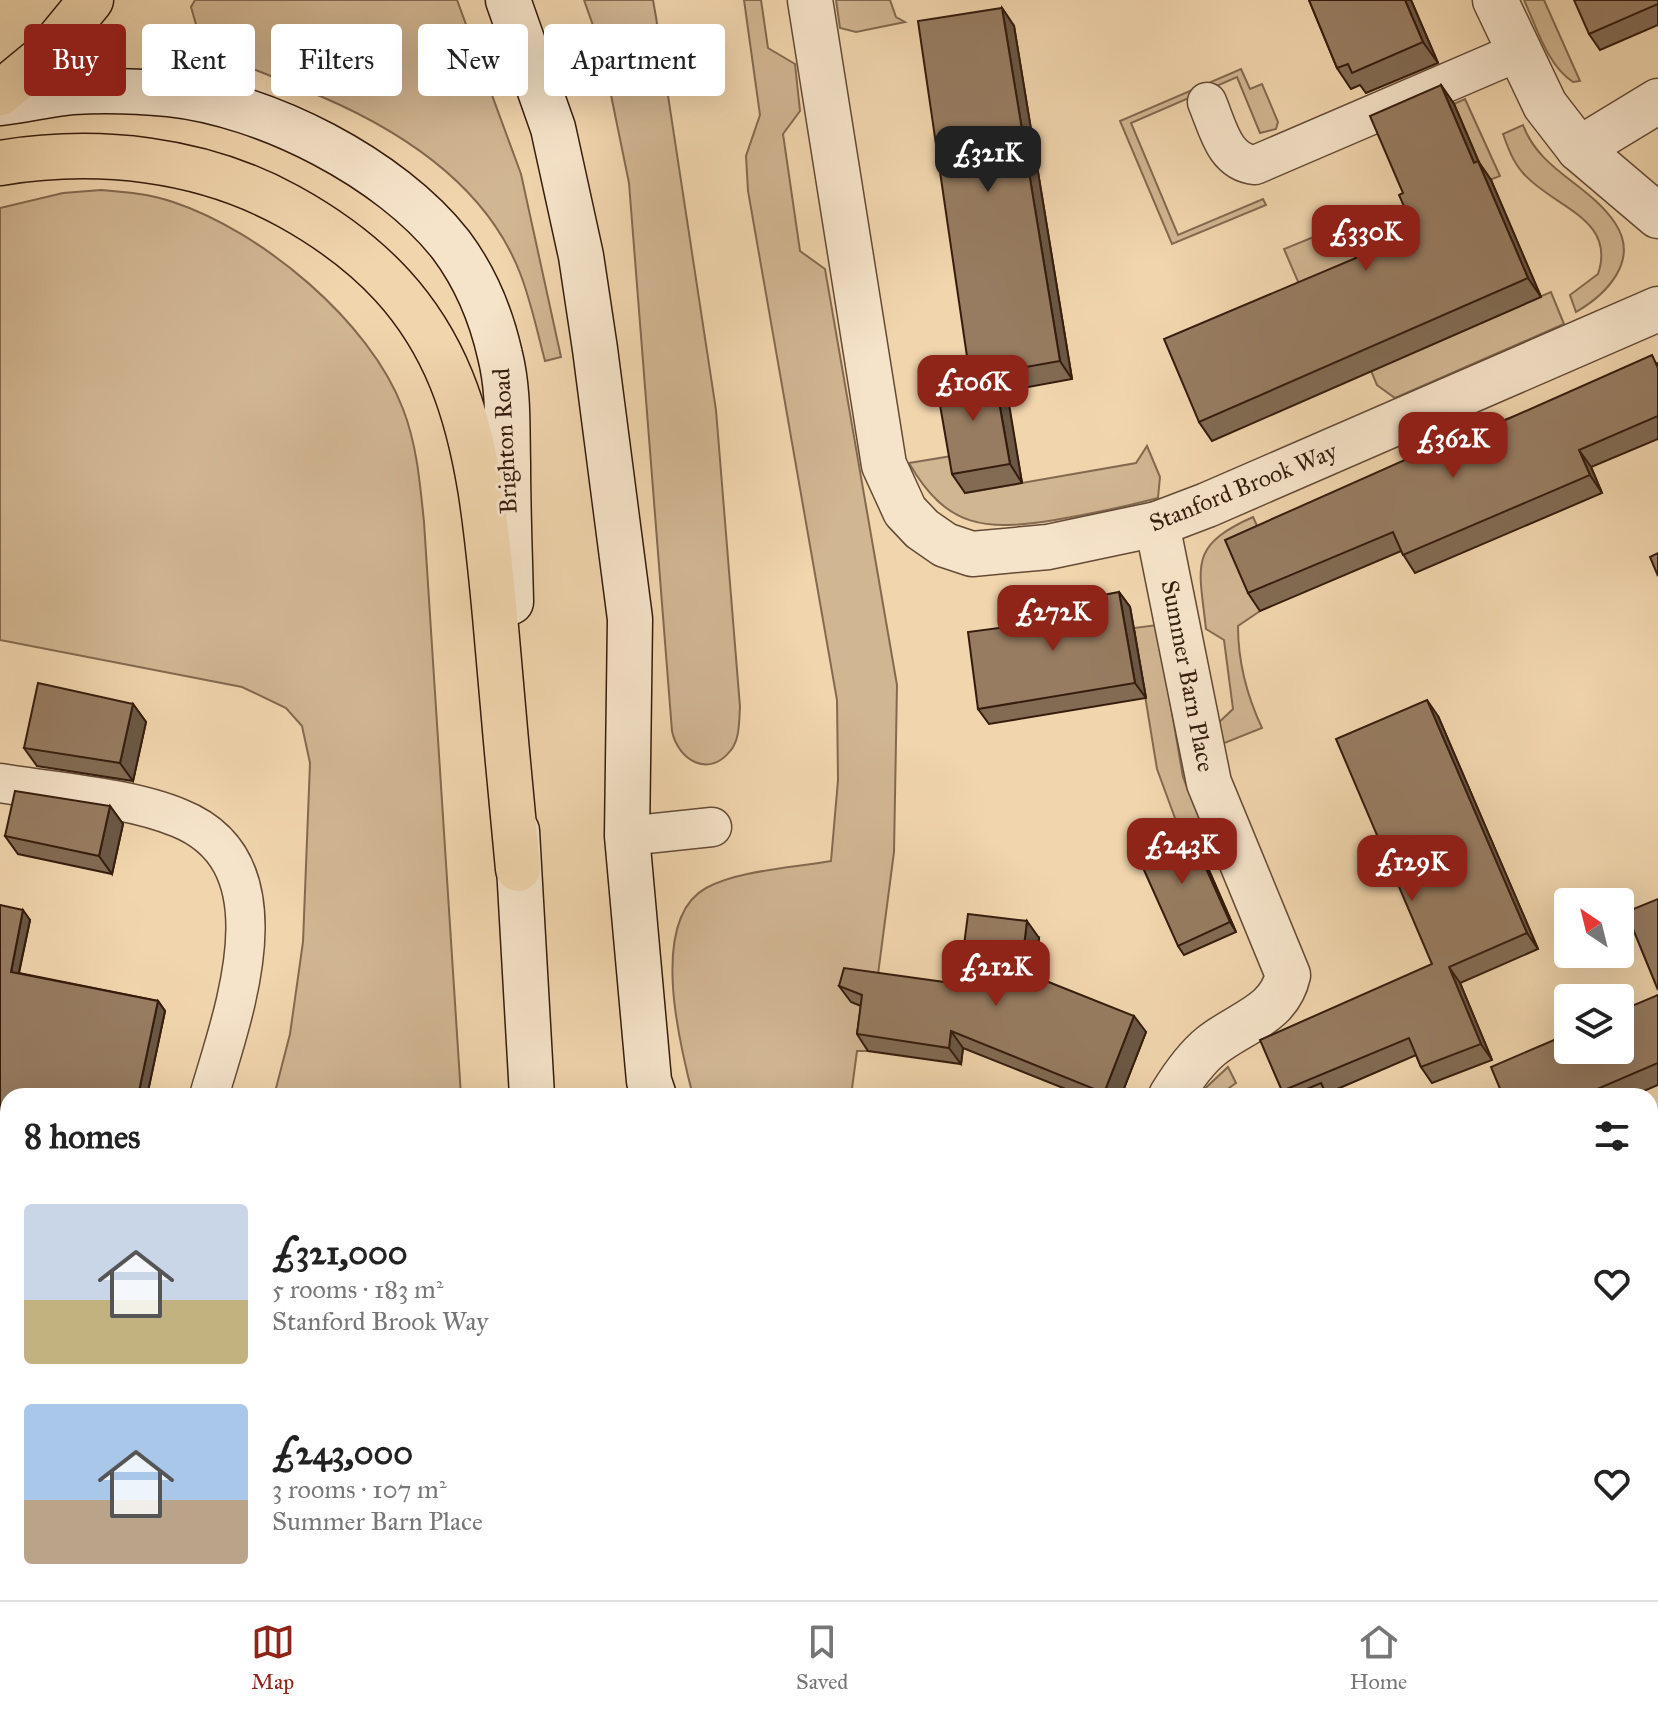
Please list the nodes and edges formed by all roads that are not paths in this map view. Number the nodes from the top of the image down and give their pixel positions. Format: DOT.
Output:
graph roads {
  1 [pos="91,0"];
  2 [pos="508,0"];
  3 [pos="810,0"];
  4 [pos="1495,0"];
  5 [pos="1518,52"];
  6 [pos="0,93"];
  7 [pos="1658,101"];
  8 [pos="1207,102"];
  9 [pos="0,103"];
  10 [pos="1579,149"];
  11 [pos="0,163"];
  12 [pos="1658,216"];
  13 [pos="1658,309"];
  14 [pos="1157,524"];
  15 [pos="0,783"];
  16 [pos="712,827"];
  17 [pos="627,836"];
  18 [pos="518,869"];
  19 [pos="211,1088"];
  20 [pos="532,1088"];
  21 [pos="651,1088"];
  22 [pos="1176,1088"];
  1 -- 6 [label="highway"];
  2 -- 17 [label="street"];
  3 -- 14 [label="street, Stanford Brook Way"];
  4 -- 5 [label="street"];
  5 -- 8 [label="lane"];
  5 -- 10 [label="street"];
  7 -- 10 [label="street"];
  9 -- 18 [label="street, Brighton Road"];
  10 -- 12 [label="street"];
  11 -- 18 [label="highway"];
  13 -- 14 [label="street, Stanford Brook Way"];
  14 -- 22 [label="street, Summer Barn Place"];
  15 -- 19 [label="lane"];
  16 -- 17 [label="lane"];
  17 -- 21 [label="street"];
  18 -- 20 [label="street, Brighton Road"];
}
